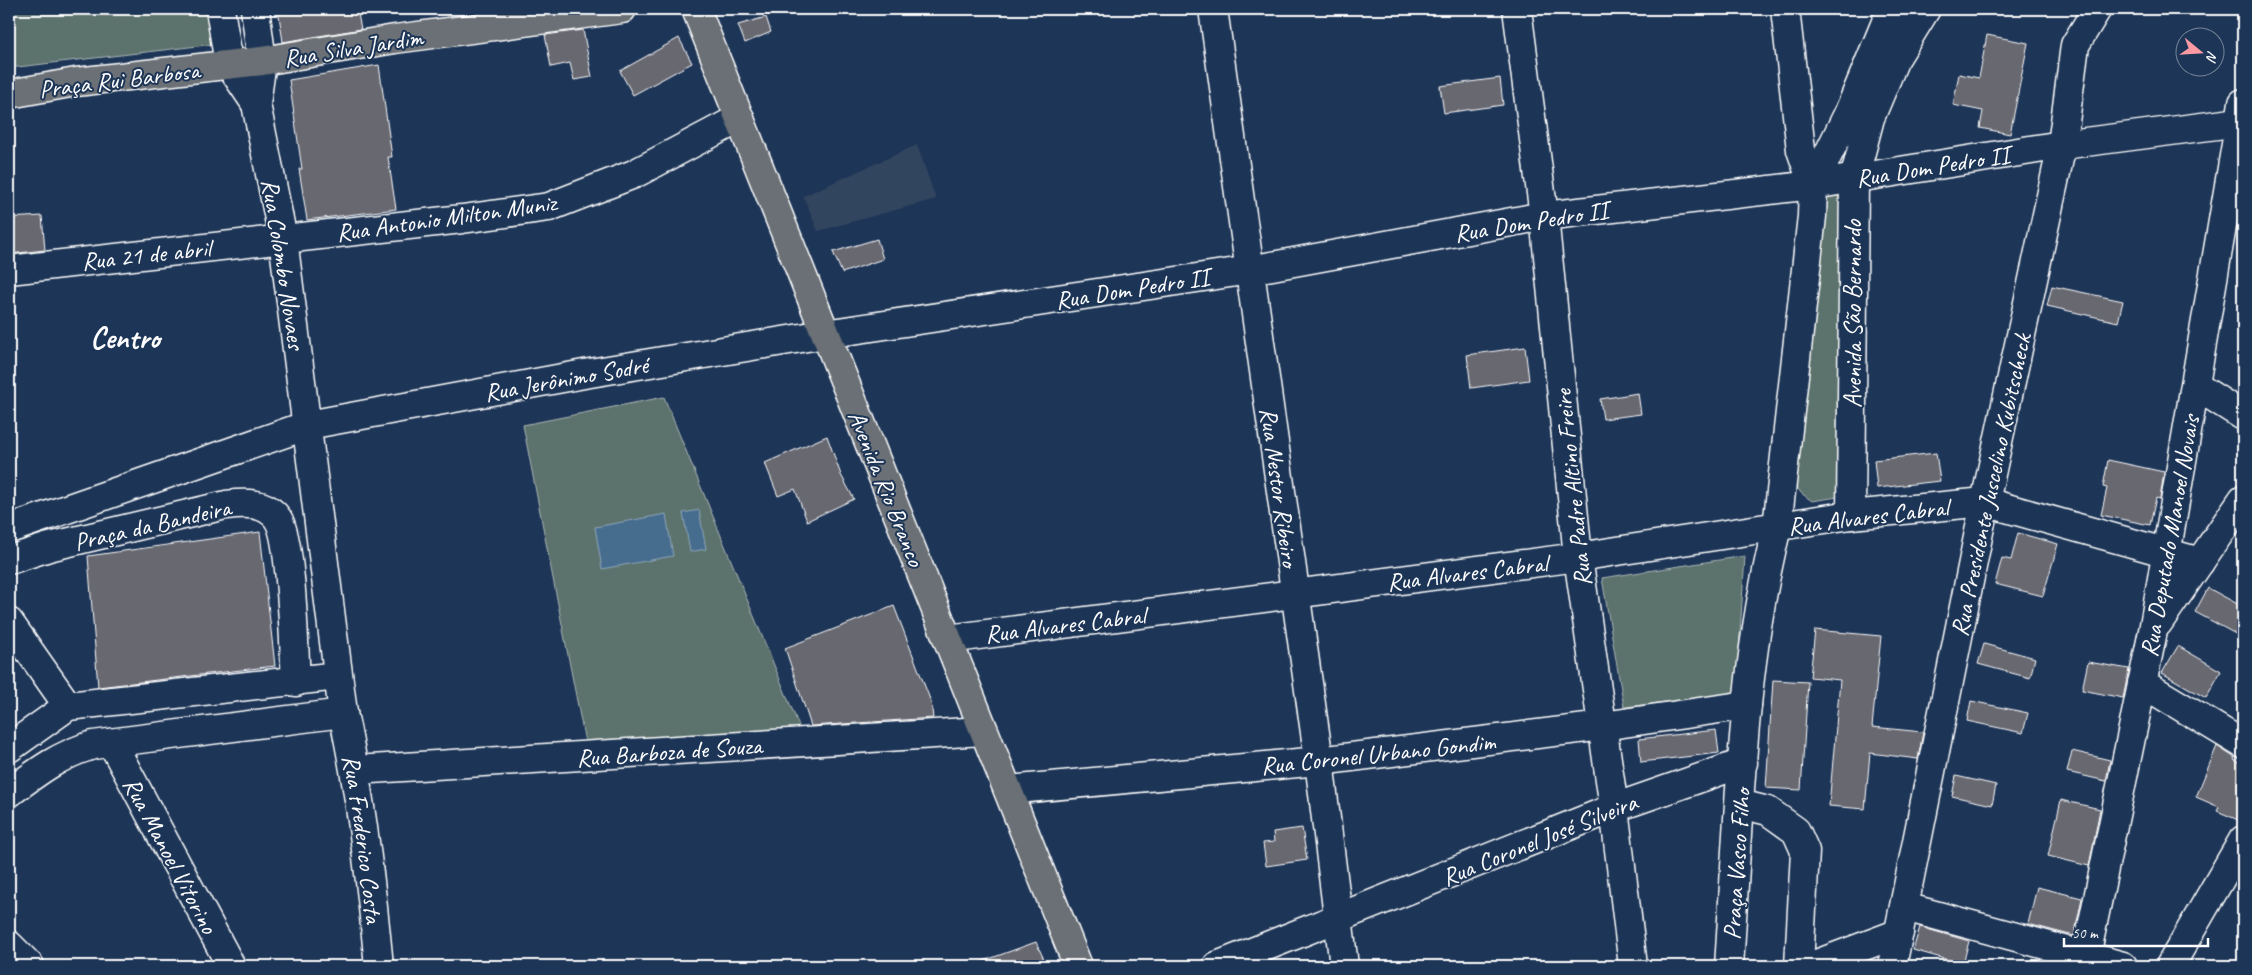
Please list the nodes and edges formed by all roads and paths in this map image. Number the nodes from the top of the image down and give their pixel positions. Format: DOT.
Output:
graph roads {
  1 [pos="220,9"];
  2 [pos="255,9"];
  3 [pos="622,9"];
  4 [pos="696,9"];
  5 [pos="1212,9"];
  6 [pos="1517,9"];
  7 [pos="1785,9"];
  8 [pos="1895,9"];
  9 [pos="1926,9"];
  10 [pos="2096,9"];
  11 [pos="262,61"];
  12 [pos="229,64"];
  13 [pos="9,94"];
  14 [pos="256,104"];
  15 [pos="2242,116"];
  16 [pos="740,118"];
  17 [pos="2062,145"];
  18 [pos="1854,179"];
  19 [pos="1813,184"];
  20 [pos="1544,216"];
  21 [pos="283,239"];
  22 [pos="9,270"];
  23 [pos="1250,270"];
  24 [pos="825,334"];
  25 [pos="2196,386"];
  26 [pos="2243,416"];
  27 [pos="308,425"];
  28 [pos="2243,499"];
  29 [pos="1985,502"];
  30 [pos="1851,515"];
  31 [pos="1777,527"];
  32 [pos="9,529"];
  33 [pos="2166,552"];
  34 [pos="1578,558"];
  35 [pos="9,560"];
  36 [pos="2200,562"];
  37 [pos="1294,595"];
  38 [pos="9,622"];
  39 [pos="2153,631"];
  40 [pos="948,639"];
  41 [pos="338,676"];
  42 [pos="296,682"];
  43 [pos="2142,683"];
  44 [pos="1746,705"];
  45 [pos="68,706"];
  46 [pos="343,713"];
  47 [pos="1602,726"];
  48 [pos="983,731"];
  49 [pos="112,743"];
  50 [pos="2243,744"];
  51 [pos="9,748"];
  52 [pos="1318,761"];
  53 [pos="1743,762"];
  54 [pos="355,770"];
  55 [pos="1008,790"];
  56 [pos="9,793"];
  57 [pos="1740,804"];
  58 [pos="1614,808"];
  59 [pos="2243,840"];
  60 [pos="1905,907"];
  61 [pos="1337,920"];
  62 [pos="1899,933"];
  63 [pos="9,945"];
  64 [pos="2085,961"];
  65 [pos="30,966"];
  66 [pos="231,966"];
  67 [pos="379,966"];
  68 [pos="1078,966"];
  69 [pos="1217,966"];
  70 [pos="1344,966"];
  71 [pos="1632,966"];
  72 [pos="1729,966"];
  73 [pos="1799,966"];
  74 [pos="1811,966"];
  75 [pos="1892,966"];
  76 [pos="2123,966"];
  77 [pos="2170,966"];
  1 -- 12 [label="street, Praça Rui Barbosa"];
  2 -- 11 [label="street"];
  3 -- 11 [label="main road, Rua Silva Jardim"];
  4 -- 16 [label="main road, Avenida Rio Branco"];
  5 -- 23 [label="street, Rua Nestor Ribeiro"];
  6 -- 20 [label="street, Rua Padre Altino Freire"];
  7 -- 19 [label="street"];
  8 -- 19 [label="street"];
  9 -- 18 [label="street, Avenida São Bernardo"];
  10 -- 17 [label="street, Rua Presidente Juscelino Kubitscheck"];
  11 -- 12 [label="main road, Praça Rui Barbosa"];
  11 -- 14 [label="street"];
  12 -- 13 [label="main road, Praça Rui Barbosa"];
  12 -- 14 [label="street"];
  14 -- 21 [label="street, Rua Colombo Novaes"];
  15 -- 17 [label="street, Rua Dom Pedro II"];
  15 -- 25 [label="street, Rua Deputado Manoel Novais"];
  16 -- 21 [label="street, Rua Antonio Milton Muniz"];
  16 -- 24 [label="main road, Avenida Rio Branco"];
  17 -- 18 [label="street, Rua Dom Pedro II"];
  17 -- 29 [label="street, Rua Presidente Juscelino Kubitscheck"];
  18 -- 19 [label="street, Rua Dom Pedro II"];
  18 -- 30 [label="street, Avenida São Bernardo"];
  19 -- 20 [label="street, Rua Dom Pedro II"];
  19 -- 31 [label="street, Avenida São Bernardo"];
  20 -- 23 [label="street, Rua Dom Pedro II"];
  20 -- 34 [label="street, Rua Padre Altino Freire"];
  21 -- 22 [label="street, Rua 21 de abril"];
  21 -- 27 [label="street, Rua Colombo Novaes"];
  23 -- 24 [label="street, Rua Dom Pedro II"];
  23 -- 37 [label="street, Rua Nestor Ribeiro"];
  24 -- 27 [label="street, Rua Jerônimo Sodré"];
  24 -- 40 [label="main road, Avenida Rio Branco"];
  25 -- 26 [label="street"];
  25 -- 33 [label="street, Rua Deputado Manoel Novais"];
  27 -- 32 [label="street, Praça da Bandeira"];
  27 -- 41 [label="street, Rua Colombo Novaes"];
  28 -- 36 [label="street"];
  29 -- 30 [label="street, Rua Alvares Cabral"];
  29 -- 33 [label="street"];
  29 -- 60 [label="street, Rua Presidente Juscelino Kubitscheck"];
  30 -- 31 [label="street, Rua Alvares Cabral"];
  31 -- 34 [label="street, Rua Alvares Cabral"];
  31 -- 44 [label="street, Avenida São Bernardo"];
  33 -- 36 [label="street"];
  33 -- 39 [label="street, Rua Deputado Manoel Novais"];
  34 -- 37 [label="street, Rua Alvares Cabral"];
  34 -- 47 [label="street, Rua Padre Altino Freire"];
  35 -- 42 [label="street, Praça da Bandeira"];
  36 -- 39 [label="street"];
  37 -- 40 [label="street, Rua Alvares Cabral"];
  37 -- 52 [label="street, Rua Nestor Ribeiro"];
  38 -- 45 [label="street"];
  39 -- 43 [label="street, Rua Deputado Manoel Novais"];
  40 -- 48 [label="main road, Avenida Rio Branco"];
  41 -- 42 [label="street"];
  41 -- 46 [label="street, Rua Frederico Costa"];
  42 -- 45 [label="street"];
  43 -- 50 [label="street"];
  43 -- 64 [label="street, Rua Deputado Manoel Novais"];
  44 -- 47 [label="street, Rua Coronel Urbano Gondim"];
  44 -- 53 [label="street, Praça Vasco Filho"];
  45 -- 51 [label="street"];
  46 -- 49 [label="street"];
  46 -- 54 [label="street, Rua Frederico Costa"];
  47 -- 52 [label="street, Rua Coronel Urbano Gondim"];
  47 -- 58 [label="street, Rua Padre Altino Freire"];
  48 -- 54 [label="street, Rua Barboza de Souza"];
  48 -- 55 [label="main road, Avenida Rio Branco"];
  49 -- 56 [label="street"];
  49 -- 66 [label="street, Rua Manoel Vitorino"];
  52 -- 55 [label="street, Rua Coronel Urbano Gondim"];
  52 -- 61 [label="street, Rua Nestor Ribeiro"];
  53 -- 57 [label="street, Praça Vasco Filho"];
  53 -- 58 [label="street, Rua Coronel José Silveira"];
  54 -- 67 [label="street, Rua Frederico Costa"];
  55 -- 68 [label="main road, Avenida Rio Branco"];
  57 -- 72 [label="street, Praça Vasco Filho"];
  57 -- 73 [label="street"];
  58 -- 61 [label="street, Rua Coronel José Silveira"];
  58 -- 71 [label="street, Rua Padre Altino Freire"];
  59 -- 77 [label="street"];
  60 -- 62 [label="street, Rua Presidente Juscelino Kubitscheck"];
  60 -- 64 [label="street"];
  61 -- 69 [label="street, Rua Coronel José Silveira"];
  61 -- 70 [label="street, Rua Nestor Ribeiro"];
  62 -- 74 [label="street"];
  62 -- 75 [label="street, Rua Presidente Juscelino Kubitscheck"];
  63 -- 65 [label="street"];
  64 -- 76 [label="street"];
}
